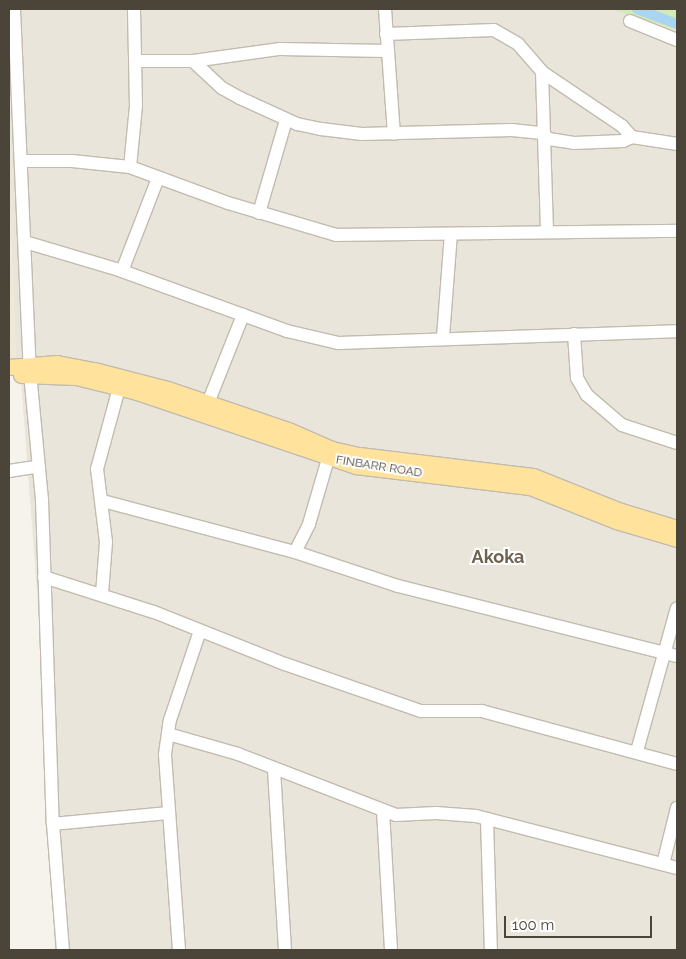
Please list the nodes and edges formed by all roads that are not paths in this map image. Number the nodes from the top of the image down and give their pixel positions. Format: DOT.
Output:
graph roads {
  1 [pos="14,9"];
  2 [pos="134,9"];
  3 [pos="385,9"];
  4 [pos="630,21"];
  5 [pos="386,34"];
  6 [pos="677,40"];
  7 [pos="386,51"];
  8 [pos="137,61"];
  9 [pos="193,61"];
  10 [pos="542,72"];
  11 [pos="286,120"];
  12 [pos="542,133"];
  13 [pos="394,134"];
  14 [pos="632,137"];
  15 [pos="677,144"];
  16 [pos="22,161"];
  17 [pos="130,168"];
  18 [pos="158,178"];
  19 [pos="258,212"];
  20 [pos="677,231"];
  21 [pos="547,232"];
  22 [pos="451,234"];
  23 [pos="25,242"];
  24 [pos="122,271"];
  25 [pos="243,315"];
  26 [pos="677,331"];
  27 [pos="574,334"];
  28 [pos="443,337"];
  29 [pos="9,367"];
  30 [pos="30,368"];
  31 [pos="56,369"];
  32 [pos="9,377"];
  33 [pos="119,388"];
  34 [pos="208,403"];
  35 [pos="677,444"];
  36 [pos="328,459"];
  37 [pos="39,466"];
  38 [pos="9,471"];
  39 [pos="103,501"];
  40 [pos="677,528"];
  41 [pos="677,539"];
  42 [pos="295,552"];
  43 [pos="44,577"];
  44 [pos="102,594"];
  45 [pos="677,608"];
  46 [pos="200,631"];
  47 [pos="671,654"];
  48 [pos="168,734"];
  49 [pos="638,751"];
  50 [pos="677,764"];
  51 [pos="274,770"];
  52 [pos="677,808"];
  53 [pos="382,811"];
  54 [pos="167,813"];
  55 [pos="487,819"];
  56 [pos="53,824"];
  57 [pos="663,864"];
  58 [pos="677,868"];
  59 [pos="63,950"];
  60 [pos="179,950"];
  61 [pos="285,950"];
  62 [pos="391,950"];
  63 [pos="491,950"];
  1 -- 16 [label="street"];
  2 -- 8 [label="street"];
  3 -- 5 [label="street"];
  4 -- 6 [label="street"];
  5 -- 7 [label="street"];
  5 -- 10 [label="street"];
  7 -- 9 [label="street"];
  7 -- 13 [label="street"];
  8 -- 9 [label="street"];
  8 -- 17 [label="street"];
  9 -- 11 [label="street"];
  10 -- 12 [label="street"];
  10 -- 14 [label="street"];
  11 -- 13 [label="street"];
  11 -- 19 [label="street"];
  12 -- 13 [label="street"];
  12 -- 14 [label="street"];
  12 -- 21 [label="street"];
  14 -- 15 [label="street"];
  16 -- 17 [label="street"];
  16 -- 23 [label="street"];
  17 -- 18 [label="street"];
  18 -- 19 [label="street"];
  18 -- 24 [label="street"];
  19 -- 22 [label="street"];
  20 -- 21 [label="street"];
  21 -- 22 [label="street"];
  22 -- 28 [label="street"];
  23 -- 24 [label="street"];
  23 -- 30 [label="street"];
  24 -- 25 [label="street"];
  25 -- 28 [label="street"];
  25 -- 34 [label="street"];
  26 -- 27 [label="street"];
  27 -- 28 [label="street"];
  27 -- 35 [label="street"];
  29 -- 30 [label="main road"];
  30 -- 31 [label="main road"];
  30 -- 32 [label="main road"];
  30 -- 37 [label="street"];
  31 -- 33 [label="main road, FINBARR ROAD"];
  31 -- 34 [label="main road, FINBARR ROAD"];
  33 -- 36 [label="main road, FINBARR ROAD"];
  33 -- 39 [label="street"];
  34 -- 40 [label="main road, FINBARR ROAD"];
  36 -- 41 [label="main road, FINBARR ROAD"];
  36 -- 42 [label="street"];
  37 -- 38 [label="street"];
  37 -- 43 [label="street"];
  39 -- 42 [label="street"];
  39 -- 44 [label="street"];
  42 -- 47 [label="street"];
  43 -- 44 [label="street"];
  43 -- 56 [label="street"];
  44 -- 46 [label="street"];
  45 -- 47 [label="street"];
  46 -- 48 [label="street"];
  46 -- 49 [label="street"];
  47 -- 49 [label="street"];
  48 -- 51 [label="street"];
  48 -- 54 [label="street"];
  49 -- 50 [label="street"];
  51 -- 53 [label="street"];
  51 -- 61 [label="street"];
  52 -- 57 [label="street"];
  53 -- 55 [label="street"];
  53 -- 62 [label="street"];
  54 -- 56 [label="street"];
  54 -- 60 [label="street"];
  55 -- 57 [label="street"];
  55 -- 63 [label="street"];
  56 -- 59 [label="street"];
  57 -- 58 [label="street"];
}
